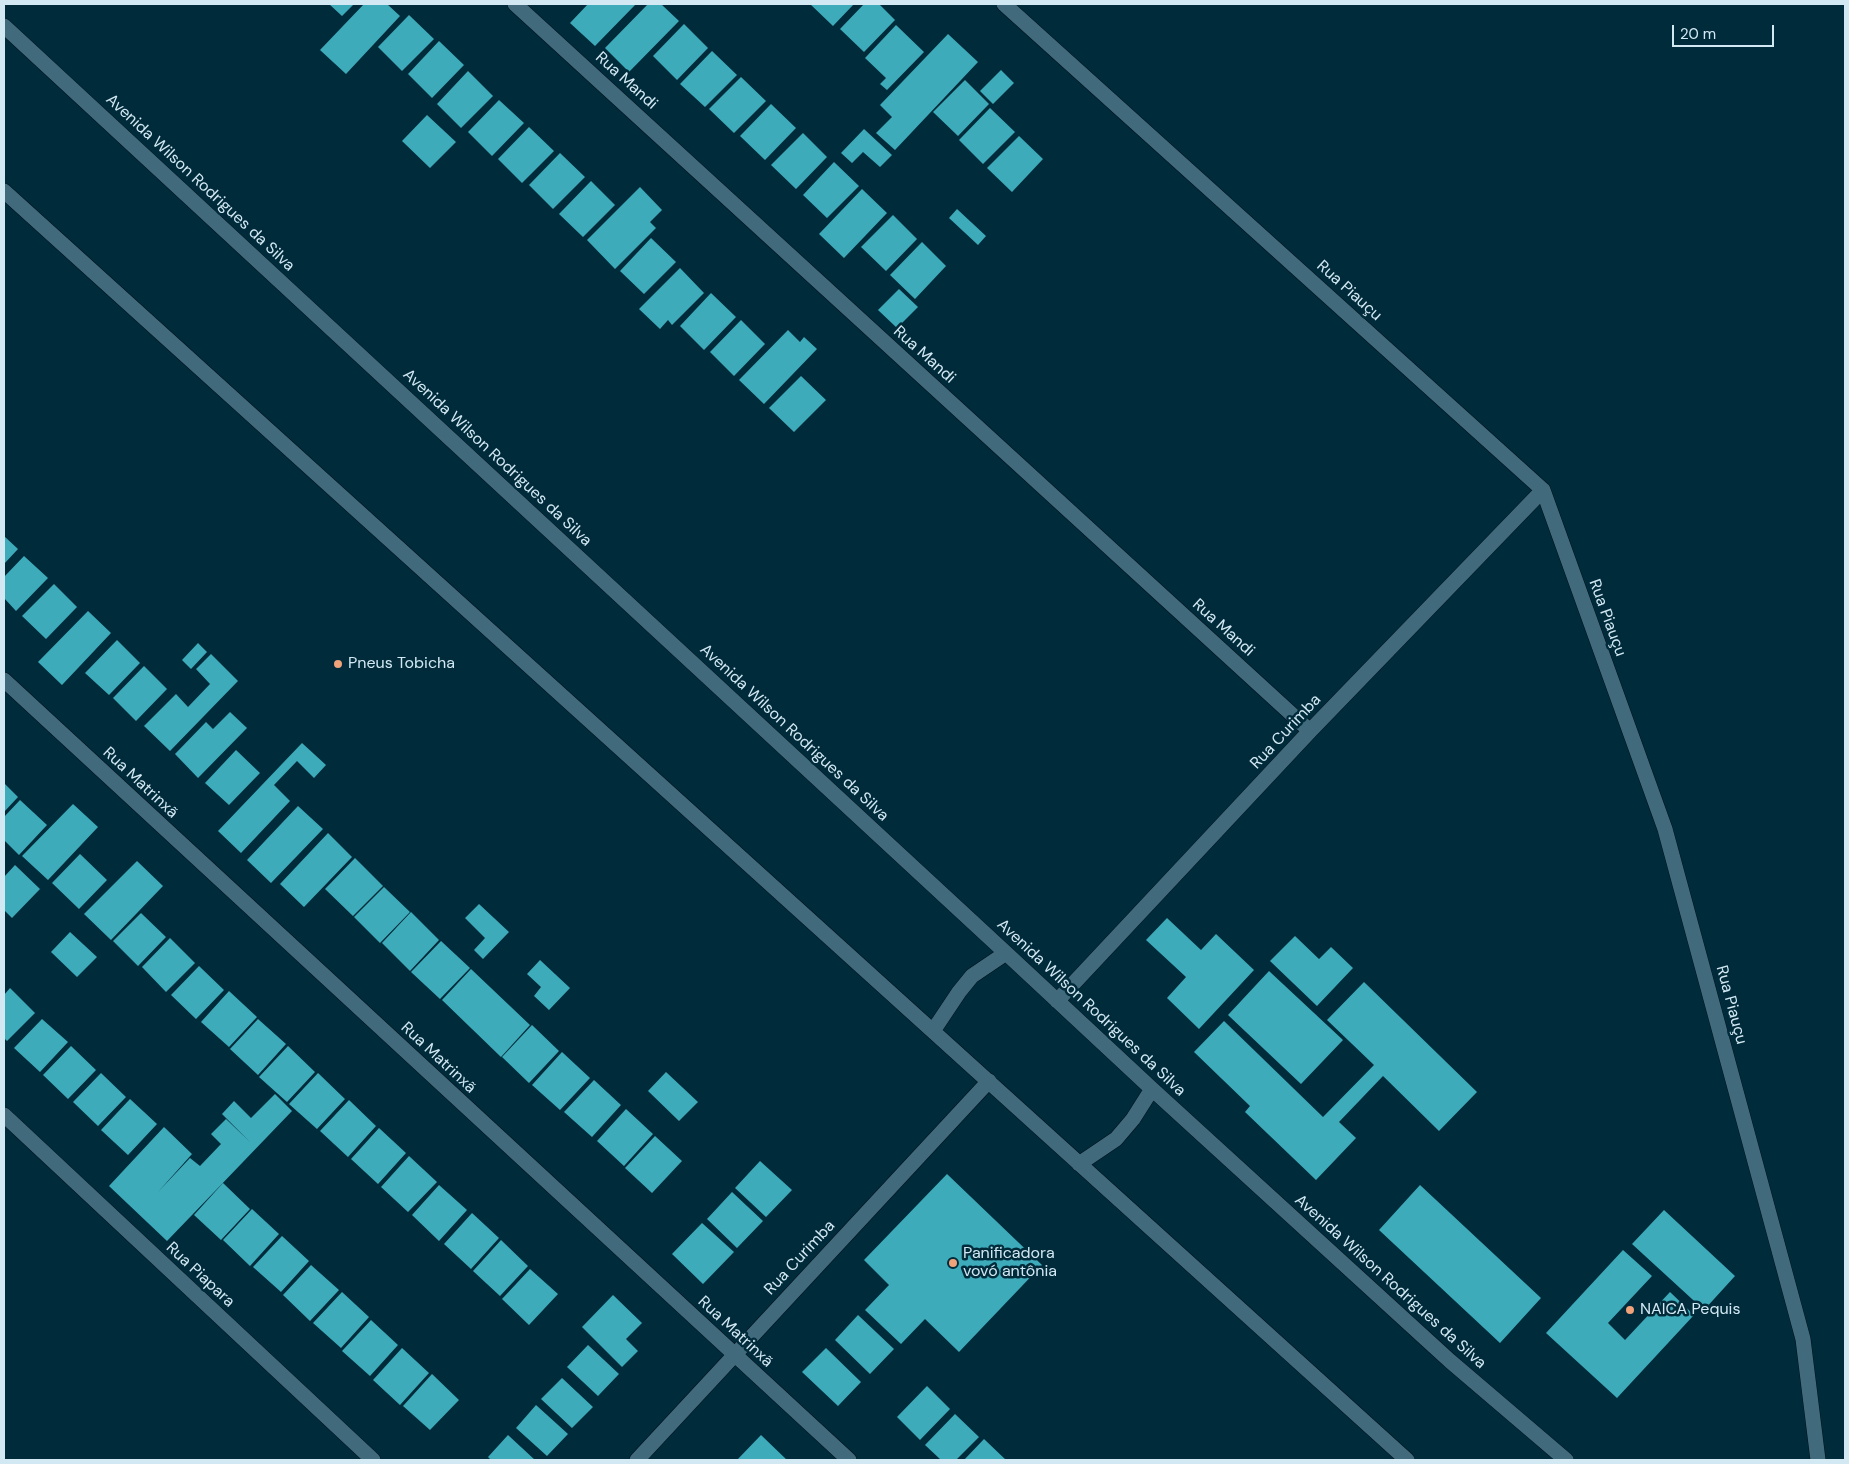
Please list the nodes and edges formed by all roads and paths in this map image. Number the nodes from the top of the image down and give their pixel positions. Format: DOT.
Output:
graph roads {
  1 [pos="515,4"];
  2 [pos="1004,4"];
  3 [pos="4,26"];
  4 [pos="4,191"];
  5 [pos="1543,490"];
  6 [pos="4,680"];
  7 [pos="1310,731"];
  8 [pos="1006,953"];
  9 [pos="1057,1001"];
  10 [pos="932,1031"];
  11 [pos="989,1081"];
  12 [pos="1152,1089"];
  13 [pos="4,1115"];
  14 [pos="1079,1164"];
  15 [pos="734,1355"];
  16 [pos="373,1460"];
  17 [pos="637,1460"];
  18 [pos="849,1460"];
  19 [pos="1407,1460"];
  20 [pos="1566,1460"];
  21 [pos="1818,1460"];
  1 -- 7 [label="street, Rua Mandi"];
  2 -- 5 [label="street, Rua Piauçu"];
  3 -- 8 [label="street, Avenida Wilson Rodrigues da Silva"];
  4 -- 10 [label="street"];
  5 -- 7 [label="street, Rua Curimba"];
  5 -- 21 [label="street, Rua Piauçu"];
  6 -- 15 [label="street, Rua Matrinxã"];
  7 -- 9 [label="street, Rua Curimba"];
  8 -- 9 [label="street, Avenida Wilson Rodrigues da Silva"];
  8 -- 10 [label="street"];
  9 -- 12 [label="street, Avenida Wilson Rodrigues da Silva"];
  10 -- 11 [label="street"];
  11 -- 14 [label="street"];
  11 -- 15 [label="street, Rua Curimba"];
  12 -- 14 [label="street"];
  12 -- 20 [label="street, Avenida Wilson Rodrigues da Silva"];
  13 -- 16 [label="street, Rua Piapara"];
  14 -- 19 [label="street"];
  15 -- 17 [label="street, Rua Curimba"];
  15 -- 18 [label="street, Rua Matrinxã"];
}
